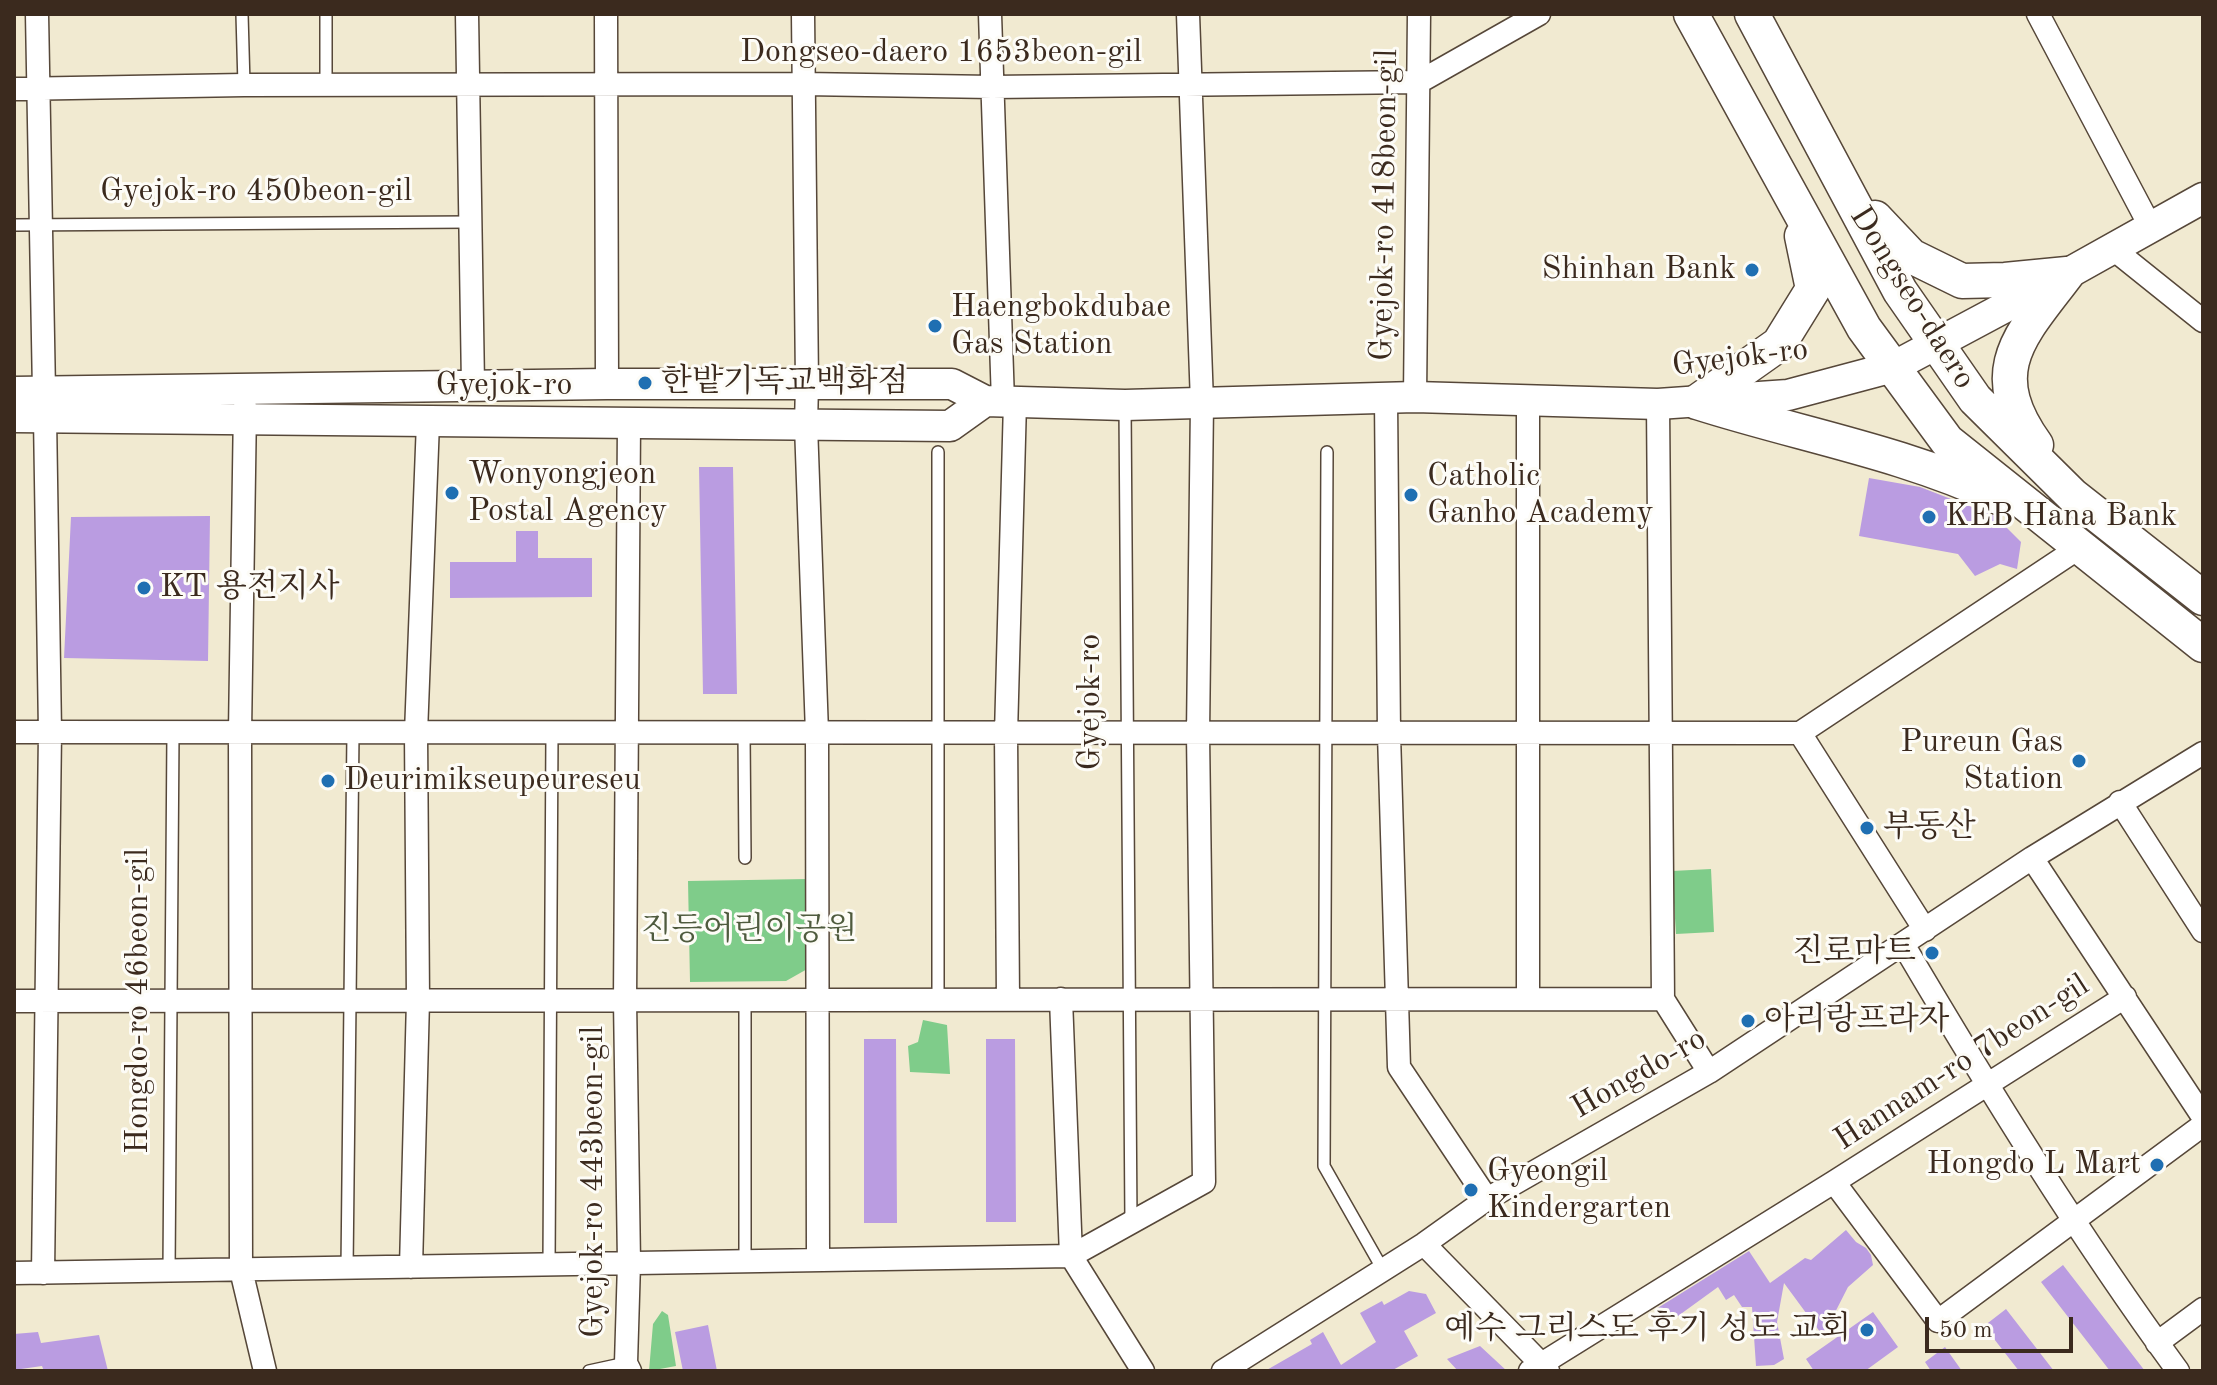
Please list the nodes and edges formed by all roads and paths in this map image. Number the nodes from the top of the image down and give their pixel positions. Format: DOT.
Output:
graph roads {
  1 [pos="37,14"];
  2 [pos="242,14"];
  3 [pos="326,14"];
  4 [pos="467,14"];
  5 [pos="606,14"];
  6 [pos="803,14"];
  7 [pos="990,14"];
  8 [pos="1188,14"];
  9 [pos="1419,14"];
  10 [pos="1539,14"];
  11 [pos="1691,14"];
  12 [pos="1752,14"];
  13 [pos="2038,14"];
  14 [pos="1419,82"];
  15 [pos="804,84"];
  16 [pos="244,85"];
  17 [pos="326,85"];
  18 [pos="470,85"];
  19 [pos="606,85"];
  20 [pos="1191,85"];
  21 [pos="992,87"];
  22 [pos="14,89"];
  23 [pos="38,89"];
  24 [pos="1842,183"];
  25 [pos="2203,198"];
  26 [pos="1795,202"];
  27 [pos="470,222"];
  28 [pos="14,225"];
  29 [pos="42,225"];
  30 [pos="2150,226"];
  31 [pos="2112,248"];
  32 [pos="2067,274"];
  33 [pos="2203,321"];
  34 [pos="1936,342"];
  35 [pos="1893,367"];
  36 [pos="607,384"];
  37 [pos="807,384"];
  38 [pos="473,385"];
  39 [pos="245,389"];
  40 [pos="1401,398"];
  41 [pos="34,400"];
  42 [pos="1528,401"];
  43 [pos="1001,402"];
  44 [pos="1697,402"];
  45 [pos="1202,403"];
  46 [pos="1658,404"];
  47 [pos="1125,405"];
  48 [pos="14,417"];
  49 [pos="245,421"];
  50 [pos="428,422"];
  51 [pos="629,422"];
  52 [pos="806,425"];
  53 [pos="938,452"];
  54 [pos="1327,452"];
  55 [pos="2072,495"];
  56 [pos="2043,518"];
  57 [pos="2080,547"];
  58 [pos="2203,598"];
  59 [pos="2203,645"];
  60 [pos="14,732"];
  61 [pos="50,732"];
  62 [pos="173,732"];
  63 [pos="240,732"];
  64 [pos="353,733"];
  65 [pos="416,733"];
  66 [pos="552,733"];
  67 [pos="628,733"];
  68 [pos="744,733"];
  69 [pos="817,733"];
  70 [pos="938,733"];
  71 [pos="1800,733"];
  72 [pos="1006,734"];
  73 [pos="1127,734"];
  74 [pos="1198,734"];
  75 [pos="1326,734"];
  76 [pos="1389,734"];
  77 [pos="1528,734"];
  78 [pos="1660,734"];
  79 [pos="2203,753"];
  80 [pos="2120,802"];
  81 [pos="745,858"];
  82 [pos="2032,858"];
  83 [pos="1925,930"];
  84 [pos="2203,931"];
  85 [pos="1903,944"];
  86 [pos="2125,997"];
  87 [pos="1061,999"];
  88 [pos="1130,999"];
  89 [pos="1200,999"];
  90 [pos="1324,999"];
  91 [pos="1397,999"];
  92 [pos="1528,999"];
  93 [pos="1663,999"];
  94 [pos="418,1000"];
  95 [pos="550,1000"];
  96 [pos="625,1000"];
  97 [pos="745,1000"];
  98 [pos="818,1000"];
  99 [pos="938,1000"];
  100 [pos="1008,1000"];
  101 [pos="14,1001"];
  102 [pos="47,1001"];
  103 [pos="171,1001"];
  104 [pos="239,1001"];
  105 [pos="351,1001"];
  106 [pos="1709,1072"];
  107 [pos="1986,1084"];
  108 [pos="2203,1117"];
  109 [pos="2203,1125"];
  110 [pos="1834,1182"];
  111 [pos="1487,1199"];
  112 [pos="2074,1220"];
  113 [pos="1131,1223"];
  114 [pos="1424,1244"];
  115 [pos="1071,1256"];
  116 [pos="818,1260"];
  117 [pos="745,1261"];
  118 [pos="629,1263"];
  119 [pos="549,1265"];
  120 [pos="411,1267"];
  121 [pos="347,1268"];
  122 [pos="1382,1268"];
  123 [pos="241,1270"];
  124 [pos="169,1271"];
  125 [pos="14,1273"];
  126 [pos="43,1273"];
  127 [pos="2203,1309"];
  128 [pos="2157,1343"];
  129 [pos="628,1367"];
  130 [pos="1540,1369"];
  131 [pos="265,1371"];
  132 [pos="589,1371"];
  133 [pos="1143,1371"];
  134 [pos="1223,1371"];
  135 [pos="2178,1371"];
  1 -- 23 [label="street"];
  2 -- 16 [label="lane"];
  3 -- 17 [label="lane"];
  4 -- 18 [label="street"];
  5 -- 19 [label="street"];
  6 -- 15 [label="street"];
  7 -- 21 [label="street"];
  8 -- 20 [label="street"];
  9 -- 14 [label="street, Gyejok-ro 418beon-gil"];
  10 -- 14 [label="street, Dongseo-daero 1653beon-gil"];
  11 -- 26 [label="main road, Dongseo-daero"];
  12 -- 24 [label="main road, Dongseo-daero"];
  13 -- 30 [label="street"];
  14 -- 20 [label="street, Dongseo-daero 1653beon-gil"];
  14 -- 40 [label="street, Gyejok-ro 418beon-gil"];
  15 -- 19 [label="street, Dongseo-daero 1653beon-gil"];
  15 -- 21 [label="street, Dongseo-daero 1653beon-gil"];
  15 -- 37 [label="street"];
  16 -- 17 [label="street, Dongseo-daero 1653beon-gil"];
  16 -- 23 [label="street, Dongseo-daero 1653beon-gil"];
  17 -- 18 [label="street, Dongseo-daero 1653beon-gil"];
  18 -- 19 [label="street, Dongseo-daero 1653beon-gil"];
  18 -- 27 [label="street"];
  19 -- 36 [label="street"];
  20 -- 21 [label="street, Dongseo-daero 1653beon-gil"];
  20 -- 45 [label="street"];
  21 -- 43 [label="street"];
  22 -- 23 [label="street, Dongseo-daero 1653beon-gil"];
  23 -- 29 [label="street"];
  24 -- 32 [label="main road"];
  24 -- 34 [label="main road, Dongseo-daero"];
  25 -- 30 [label="main road, Gyejok-ro"];
  26 -- 35 [label="main road, Dongseo-daero"];
  26 -- 44 [label="main road"];
  27 -- 29 [label="lane, Gyejok-ro 450beon-gil"];
  27 -- 38 [label="street"];
  28 -- 29 [label="lane, Gyejok-ro 450beon-gil"];
  29 -- 41 [label="street"];
  30 -- 31 [label="main road, Gyejok-ro"];
  31 -- 32 [label="main road, Gyejok-ro"];
  31 -- 33 [label="street"];
  32 -- 34 [label="main road, Gyejok-ro"];
  32 -- 55 [label="main road"];
  34 -- 35 [label="main road, Gyejok-ro"];
  34 -- 55 [label="main road, Dongseo-daero"];
  35 -- 44 [label="main road, Gyejok-ro"];
  35 -- 56 [label="main road, Dongseo-daero"];
  36 -- 37 [label="main road, Gyejok-ro"];
  36 -- 38 [label="main road, Gyejok-ro"];
  37 -- 43 [label="main road, Gyejok-ro"];
  37 -- 52 [label="street"];
  38 -- 39 [label="main road, Gyejok-ro"];
  39 -- 41 [label="main road, Gyejok-ro"];
  39 -- 49 [label="street"];
  40 -- 42 [label="main road, Gyejok-ro"];
  40 -- 45 [label="main road, Gyejok-ro"];
  40 -- 76 [label="street, Gyejok-ro 418beon-gil"];
  41 -- 48 [label="main road, Gyejok-ro"];
  41 -- 49 [label="main road, Gyejok-ro"];
  41 -- 61 [label="street"];
  42 -- 46 [label="main road, Gyejok-ro"];
  42 -- 77 [label="street"];
  43 -- 47 [label="main road, Gyejok-ro"];
  43 -- 52 [label="main road, Gyejok-ro"];
  43 -- 72 [label="street"];
  44 -- 46 [label="main road, Gyejok-ro"];
  44 -- 56 [label="main road"];
  45 -- 47 [label="main road, Gyejok-ro"];
  45 -- 74 [label="street"];
  46 -- 78 [label="street"];
  47 -- 73 [label="lane, Gyejok-ro"];
  49 -- 50 [label="main road, Gyejok-ro"];
  49 -- 63 [label="street"];
  50 -- 51 [label="main road, Gyejok-ro"];
  50 -- 65 [label="street"];
  51 -- 52 [label="main road, Gyejok-ro"];
  51 -- 67 [label="street, Gyejok-ro 443beon-gil"];
  52 -- 69 [label="street"];
  53 -- 70 [label="lane"];
  54 -- 75 [label="lane"];
  55 -- 58 [label="main road, Dongseo-daero"];
  56 -- 57 [label="main road, Dongseo-daero"];
  57 -- 59 [label="main road, Dongseo-daero"];
  57 -- 71 [label="street"];
  60 -- 61 [label="street"];
  61 -- 62 [label="street"];
  61 -- 102 [label="street"];
  62 -- 63 [label="street"];
  62 -- 103 [label="lane, Hongdo-ro 46beon-gil"];
  63 -- 64 [label="street"];
  63 -- 104 [label="street"];
  64 -- 65 [label="street"];
  64 -- 105 [label="lane"];
  65 -- 66 [label="street"];
  65 -- 94 [label="street"];
  66 -- 67 [label="street"];
  66 -- 95 [label="lane"];
  67 -- 68 [label="street"];
  67 -- 96 [label="street, Gyejok-ro 443beon-gil"];
  68 -- 69 [label="street"];
  68 -- 81 [label="lane"];
  69 -- 70 [label="street"];
  69 -- 98 [label="street"];
  70 -- 72 [label="street"];
  70 -- 99 [label="lane"];
  71 -- 78 [label="street"];
  71 -- 83 [label="street"];
  72 -- 73 [label="street"];
  72 -- 100 [label="street"];
  73 -- 74 [label="street"];
  73 -- 88 [label="lane, Gyejok-ro"];
  74 -- 75 [label="street"];
  74 -- 89 [label="street"];
  75 -- 76 [label="street"];
  75 -- 90 [label="lane"];
  76 -- 77 [label="street"];
  76 -- 91 [label="street, Gyejok-ro 418beon-gil"];
  77 -- 78 [label="street"];
  77 -- 92 [label="street"];
  78 -- 93 [label="street"];
  79 -- 80 [label="street, Hongdo-ro"];
  80 -- 82 [label="street, Hongdo-ro"];
  80 -- 84 [label="street"];
  82 -- 83 [label="street, Hongdo-ro"];
  82 -- 86 [label="street"];
  83 -- 85 [label="street, Hongdo-ro"];
  85 -- 106 [label="street, Hongdo-ro"];
  85 -- 107 [label="street"];
  86 -- 107 [label="street, Hannam-ro 7beon-gil"];
  86 -- 108 [label="street"];
  87 -- 88 [label="street"];
  87 -- 100 [label="street"];
  87 -- 115 [label="street"];
  88 -- 89 [label="street"];
  88 -- 113 [label="lane, Gyejok-ro"];
  89 -- 90 [label="street"];
  89 -- 113 [label="street"];
  90 -- 91 [label="street"];
  90 -- 122 [label="lane"];
  91 -- 92 [label="street"];
  91 -- 111 [label="street, Gyejok-ro 418beon-gil"];
  92 -- 93 [label="street"];
  93 -- 106 [label="street"];
  94 -- 95 [label="street, Gyejok-ro 443beon-gil"];
  94 -- 105 [label="street, Gyejok-ro 443beon-gil"];
  94 -- 120 [label="street"];
  95 -- 96 [label="street, Gyejok-ro 443beon-gil"];
  95 -- 119 [label="lane"];
  96 -- 97 [label="street"];
  96 -- 118 [label="street, Gyejok-ro 443beon-gil"];
  97 -- 98 [label="street"];
  97 -- 117 [label="lane"];
  98 -- 99 [label="street"];
  98 -- 116 [label="street"];
  99 -- 100 [label="street"];
  101 -- 102 [label="street, Gyejok-ro 443beon-gil"];
  102 -- 103 [label="street, Gyejok-ro 443beon-gil"];
  102 -- 126 [label="street"];
  103 -- 104 [label="street, Gyejok-ro 443beon-gil"];
  103 -- 124 [label="lane, Hongdo-ro 46beon-gil"];
  104 -- 105 [label="street, Gyejok-ro 443beon-gil"];
  104 -- 123 [label="street"];
  105 -- 121 [label="lane"];
  106 -- 111 [label="street, Hongdo-ro"];
  107 -- 110 [label="street, Hannam-ro 7beon-gil"];
  107 -- 112 [label="street"];
  109 -- 112 [label="street"];
  110 -- 112 [label="street, Hannam-ro 7beon-gil"];
  110 -- 130 [label="street, Hannam-ro 7beon-gil"];
  111 -- 114 [label="street, Hongdo-ro"];
  112 -- 128 [label="street"];
  113 -- 115 [label="street"];
  114 -- 122 [label="street, Hongdo-ro"];
  114 -- 130 [label="street"];
  115 -- 116 [label="street"];
  115 -- 133 [label="street"];
  116 -- 117 [label="street"];
  117 -- 118 [label="street"];
  118 -- 119 [label="street"];
  118 -- 129 [label="street, Gyejok-ro 443beon-gil"];
  119 -- 120 [label="street"];
  120 -- 121 [label="street"];
  121 -- 123 [label="street"];
  122 -- 134 [label="street, Hongdo-ro"];
  123 -- 124 [label="street"];
  123 -- 131 [label="street"];
  124 -- 126 [label="street"];
  125 -- 126 [label="street"];
  127 -- 128 [label="street"];
  128 -- 135 [label="street"];
  129 -- 132 [label="lane, Gyejok-ro 443beon-gil"];
}
